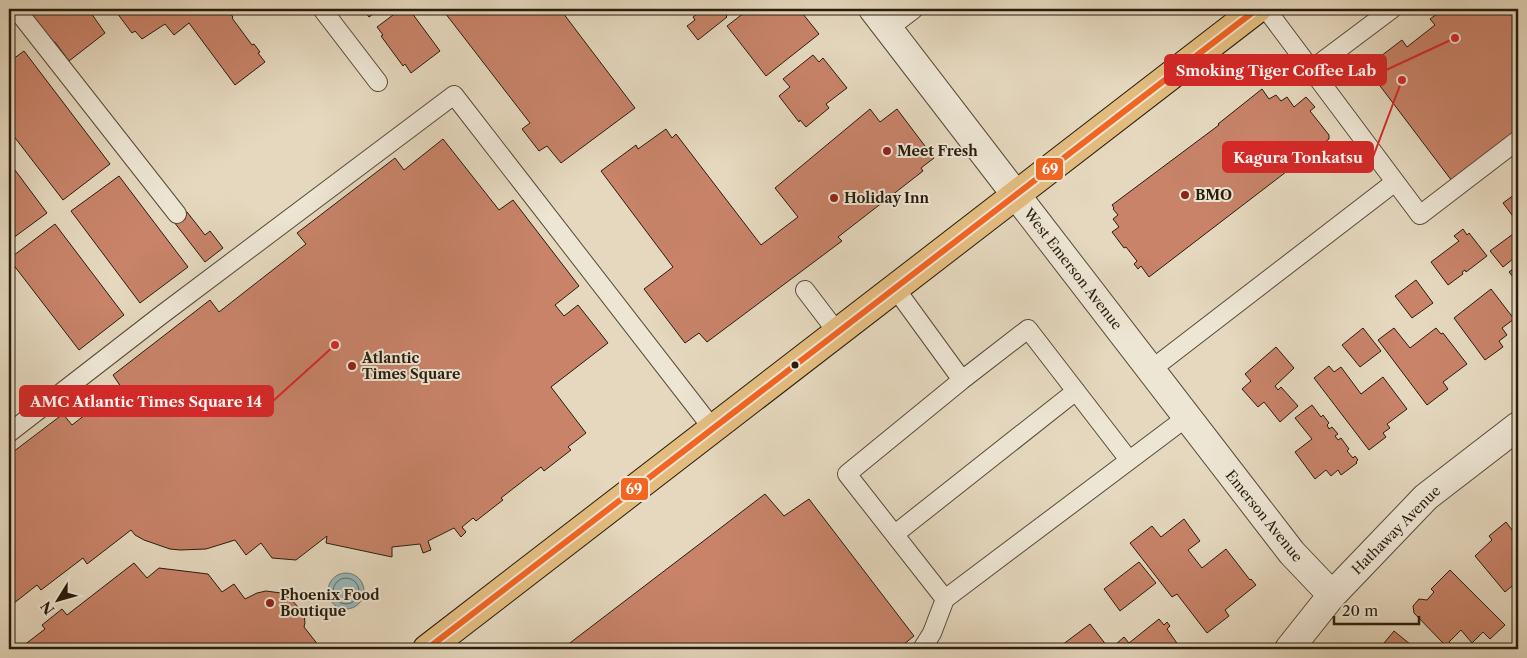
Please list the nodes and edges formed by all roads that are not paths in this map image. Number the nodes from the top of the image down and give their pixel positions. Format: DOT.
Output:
graph roads {
  1 [pos="16,9"];
  2 [pos="322,9"];
  3 [pos="914,9"];
  4 [pos="1257,9"];
  5 [pos="1266,9"];
  6 [pos="1392,9"];
  7 [pos="880,19"];
  8 [pos="1312,70"];
  9 [pos="378,82"];
  10 [pos="1518,140"];
  11 [pos="1395,182"];
  12 [pos="1016,194"];
  13 [pos="177,214"];
  14 [pos="895,288"];
  15 [pos="805,290"];
  16 [pos="837,332"];
  17 [pos="1152,369"];
  18 [pos="962,380"];
  19 [pos="1076,391"];
  20 [pos="1193,426"];
  21 [pos="1518,426"];
  22 [pos="713,429"];
  23 [pos="9,433"];
  24 [pos="1129,460"];
  25 [pos="895,534"];
  26 [pos="1332,595"];
  27 [pos="945,599"];
  28 [pos="440,645"];
  29 [pos="922,649"];
  30 [pos="1289,649"];
  1 -- 13 [label="lane"];
  2 -- 9 [label="lane"];
  3 -- 7 [label="lane"];
  4 -- 12 [label="main road"];
  5 -- 8 [label="lane"];
  6 -- 8 [label="lane"];
  7 -- 12 [label="street, West Emerson Avenue"];
  8 -- 11 [label="lane"];
  10 -- 11 [label="lane"];
  11 -- 17 [label="lane"];
  12 -- 14 [label="main road"];
  12 -- 17 [label="street, West Emerson Avenue"];
  14 -- 16 [label="main road"];
  14 -- 18 [label="lane"];
  15 -- 16 [label="lane"];
  16 -- 22 [label="main road"];
  17 -- 20 [label="street, West Emerson Avenue"];
  18 -- 19 [label="lane"];
  18 -- 25 [label="lane"];
  19 -- 24 [label="lane"];
  19 -- 25 [label="lane"];
  20 -- 24 [label="lane"];
  20 -- 26 [label="street, Emerson Avenue"];
  21 -- 26 [label="street, Hathaway Avenue"];
  22 -- 23 [label="lane"];
  22 -- 28 [label="main road"];
  24 -- 27 [label="lane"];
  25 -- 27 [label="lane"];
  26 -- 30 [label="street, Hathaway Avenue"];
  27 -- 29 [label="lane"];
}
